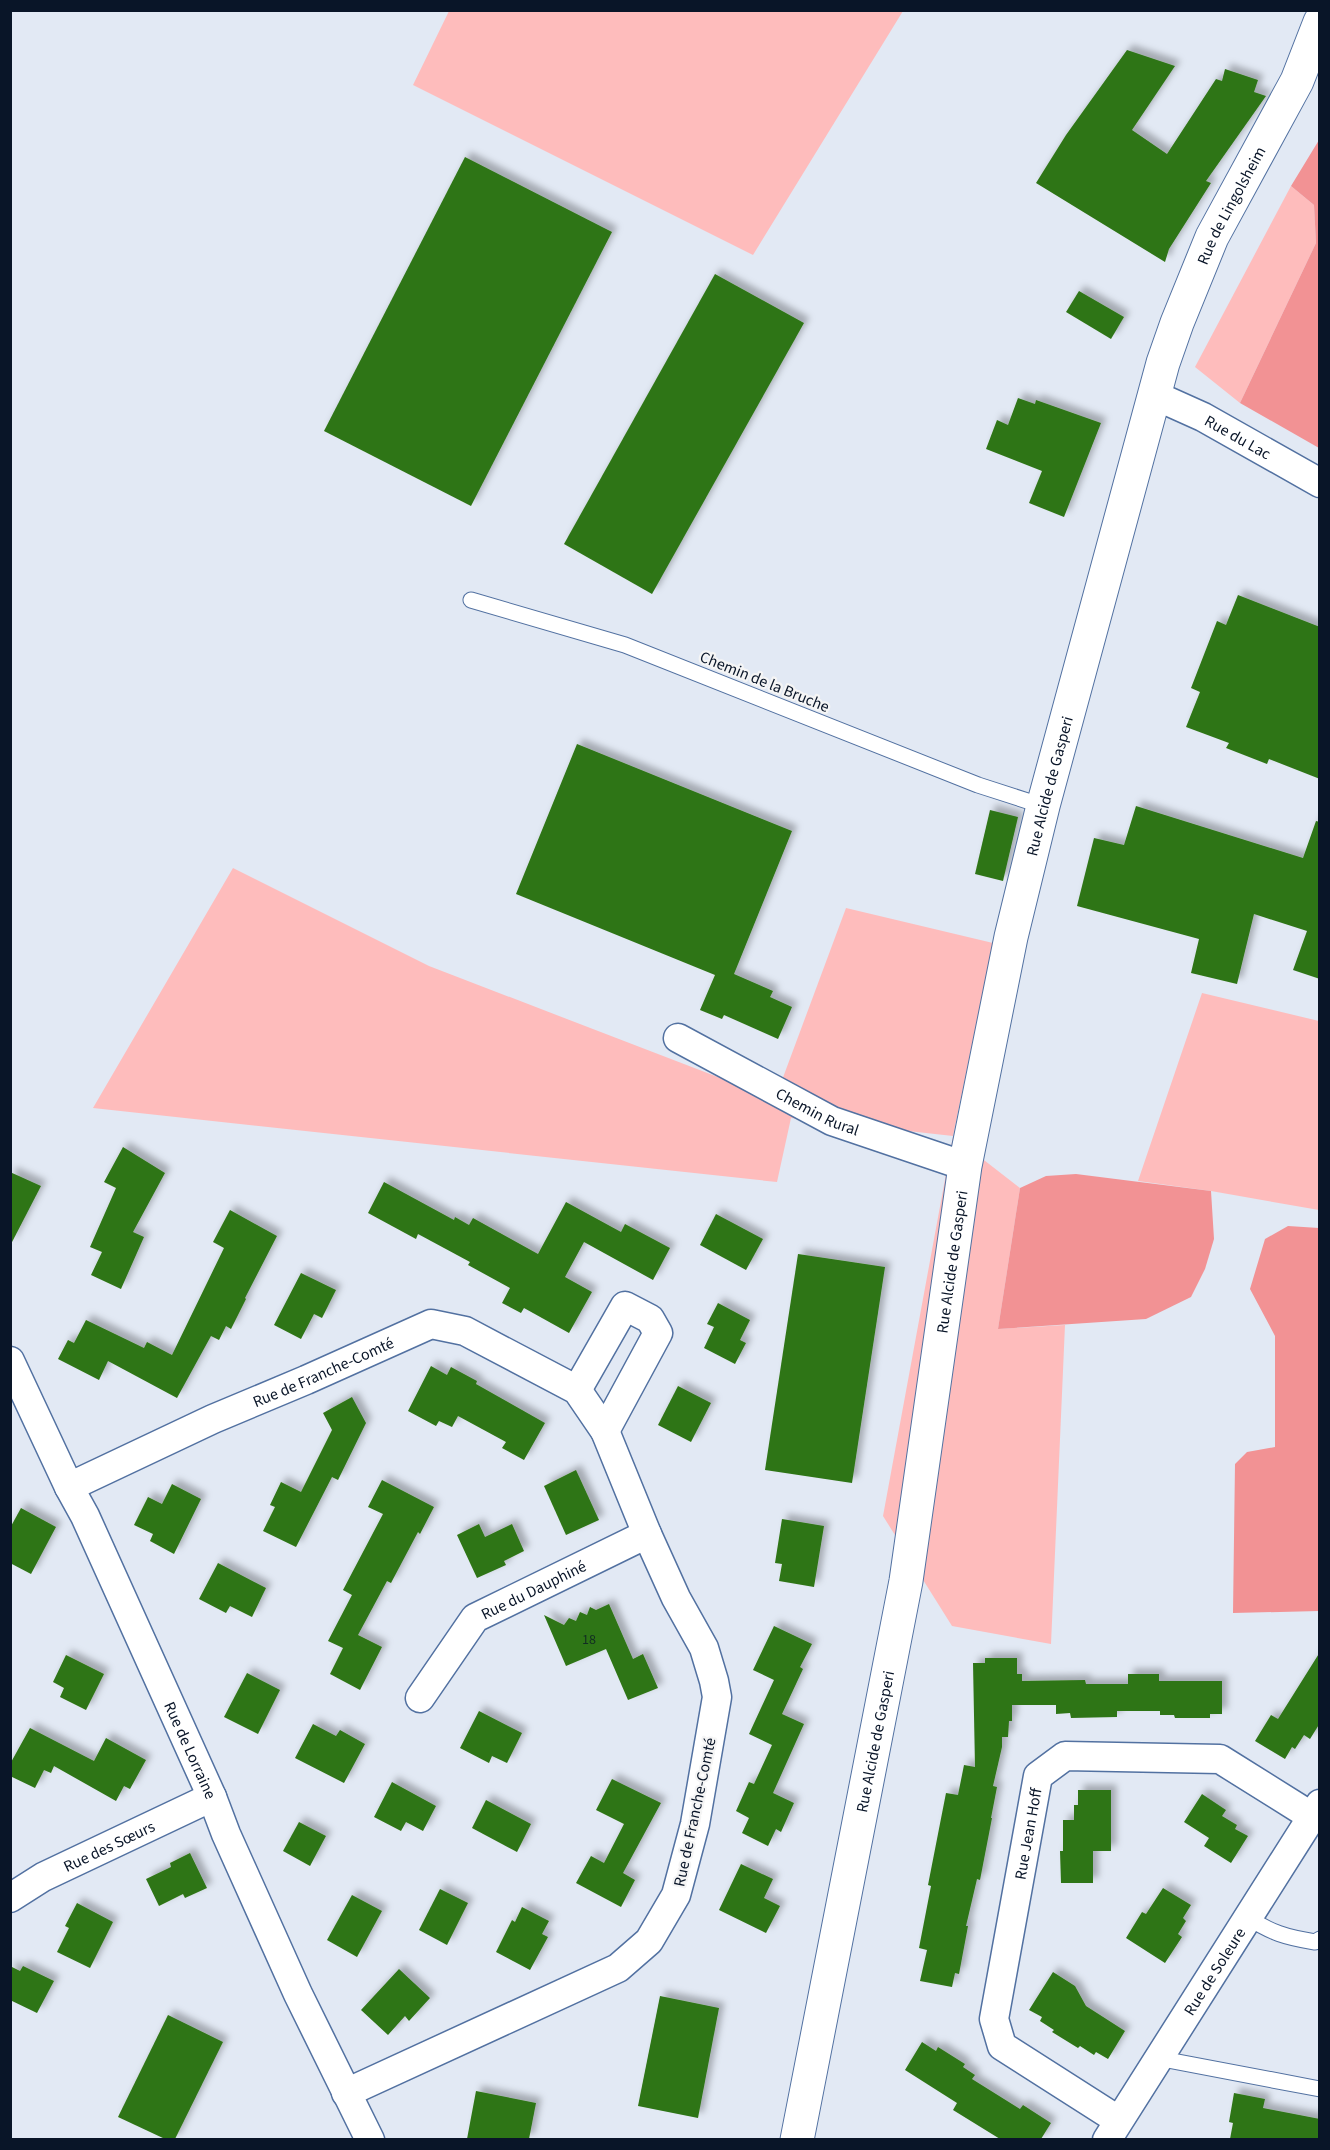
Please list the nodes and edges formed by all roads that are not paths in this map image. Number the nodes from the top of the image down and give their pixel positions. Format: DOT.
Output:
graph roads {
  1 [pos="1320,22"];
  2 [pos="1154,395"];
  3 [pos="1320,483"];
  4 [pos="471,600"];
  5 [pos="1043,806"];
  6 [pos="678,1038"];
  7 [pos="966,1166"];
  8 [pos="10,1361"];
  9 [pos="577,1390"];
  10 [pos="605,1431"];
  11 [pos="69,1487"];
  12 [pos="647,1534"];
  13 [pos="420,1698"];
  14 [pos="212,1797"];
  15 [pos="1315,1810"];
  16 [pos="10,1898"];
  17 [pos="1247,1917"];
  18 [pos="1320,1939"];
  19 [pos="1157,2058"];
  20 [pos="1320,2089"];
  21 [pos="346,2093"];
  22 [pos="1112,2130"];
  23 [pos="370,2139"];
  24 [pos="797,2139"];
  1 -- 2 [label="main road, Rue de Lingolsheim"];
  2 -- 3 [label="street, Rue du Lac"];
  2 -- 5 [label="main road, Rue Alcide de Gasperi"];
  4 -- 5 [label="lane, Chemin de la Bruche"];
  5 -- 7 [label="main road, Rue Alcide de Gasperi"];
  6 -- 7 [label="street, Chemin Rural"];
  7 -- 24 [label="main road, Rue Alcide de Gasperi"];
  8 -- 11 [label="street, Rue de Lorraine"];
  9 -- 10 [label="street, Rue de Franche-Comté"];
  9 -- 10 [label="street"];
  9 -- 11 [label="street, Rue de Franche-Comté"];
  10 -- 12 [label="street, Rue de Franche-Comté"];
  11 -- 14 [label="street, Rue de Lorraine"];
  12 -- 13 [label="street, Rue du Dauphiné"];
  12 -- 21 [label="street, Rue de Franche-Comté"];
  14 -- 16 [label="street, Rue des Sœurs"];
  14 -- 21 [label="street, Rue de Lorraine"];
  15 -- 17 [label="street, Rue de Soleure"];
  15 -- 22 [label="street, Rue Jean Hoff"];
  17 -- 18 [label="lane"];
  17 -- 19 [label="street, Rue de Soleure"];
  19 -- 20 [label="lane"];
  19 -- 22 [label="street, Rue de Soleure"];
  21 -- 23 [label="street, Rue de Lorraine"];
}
